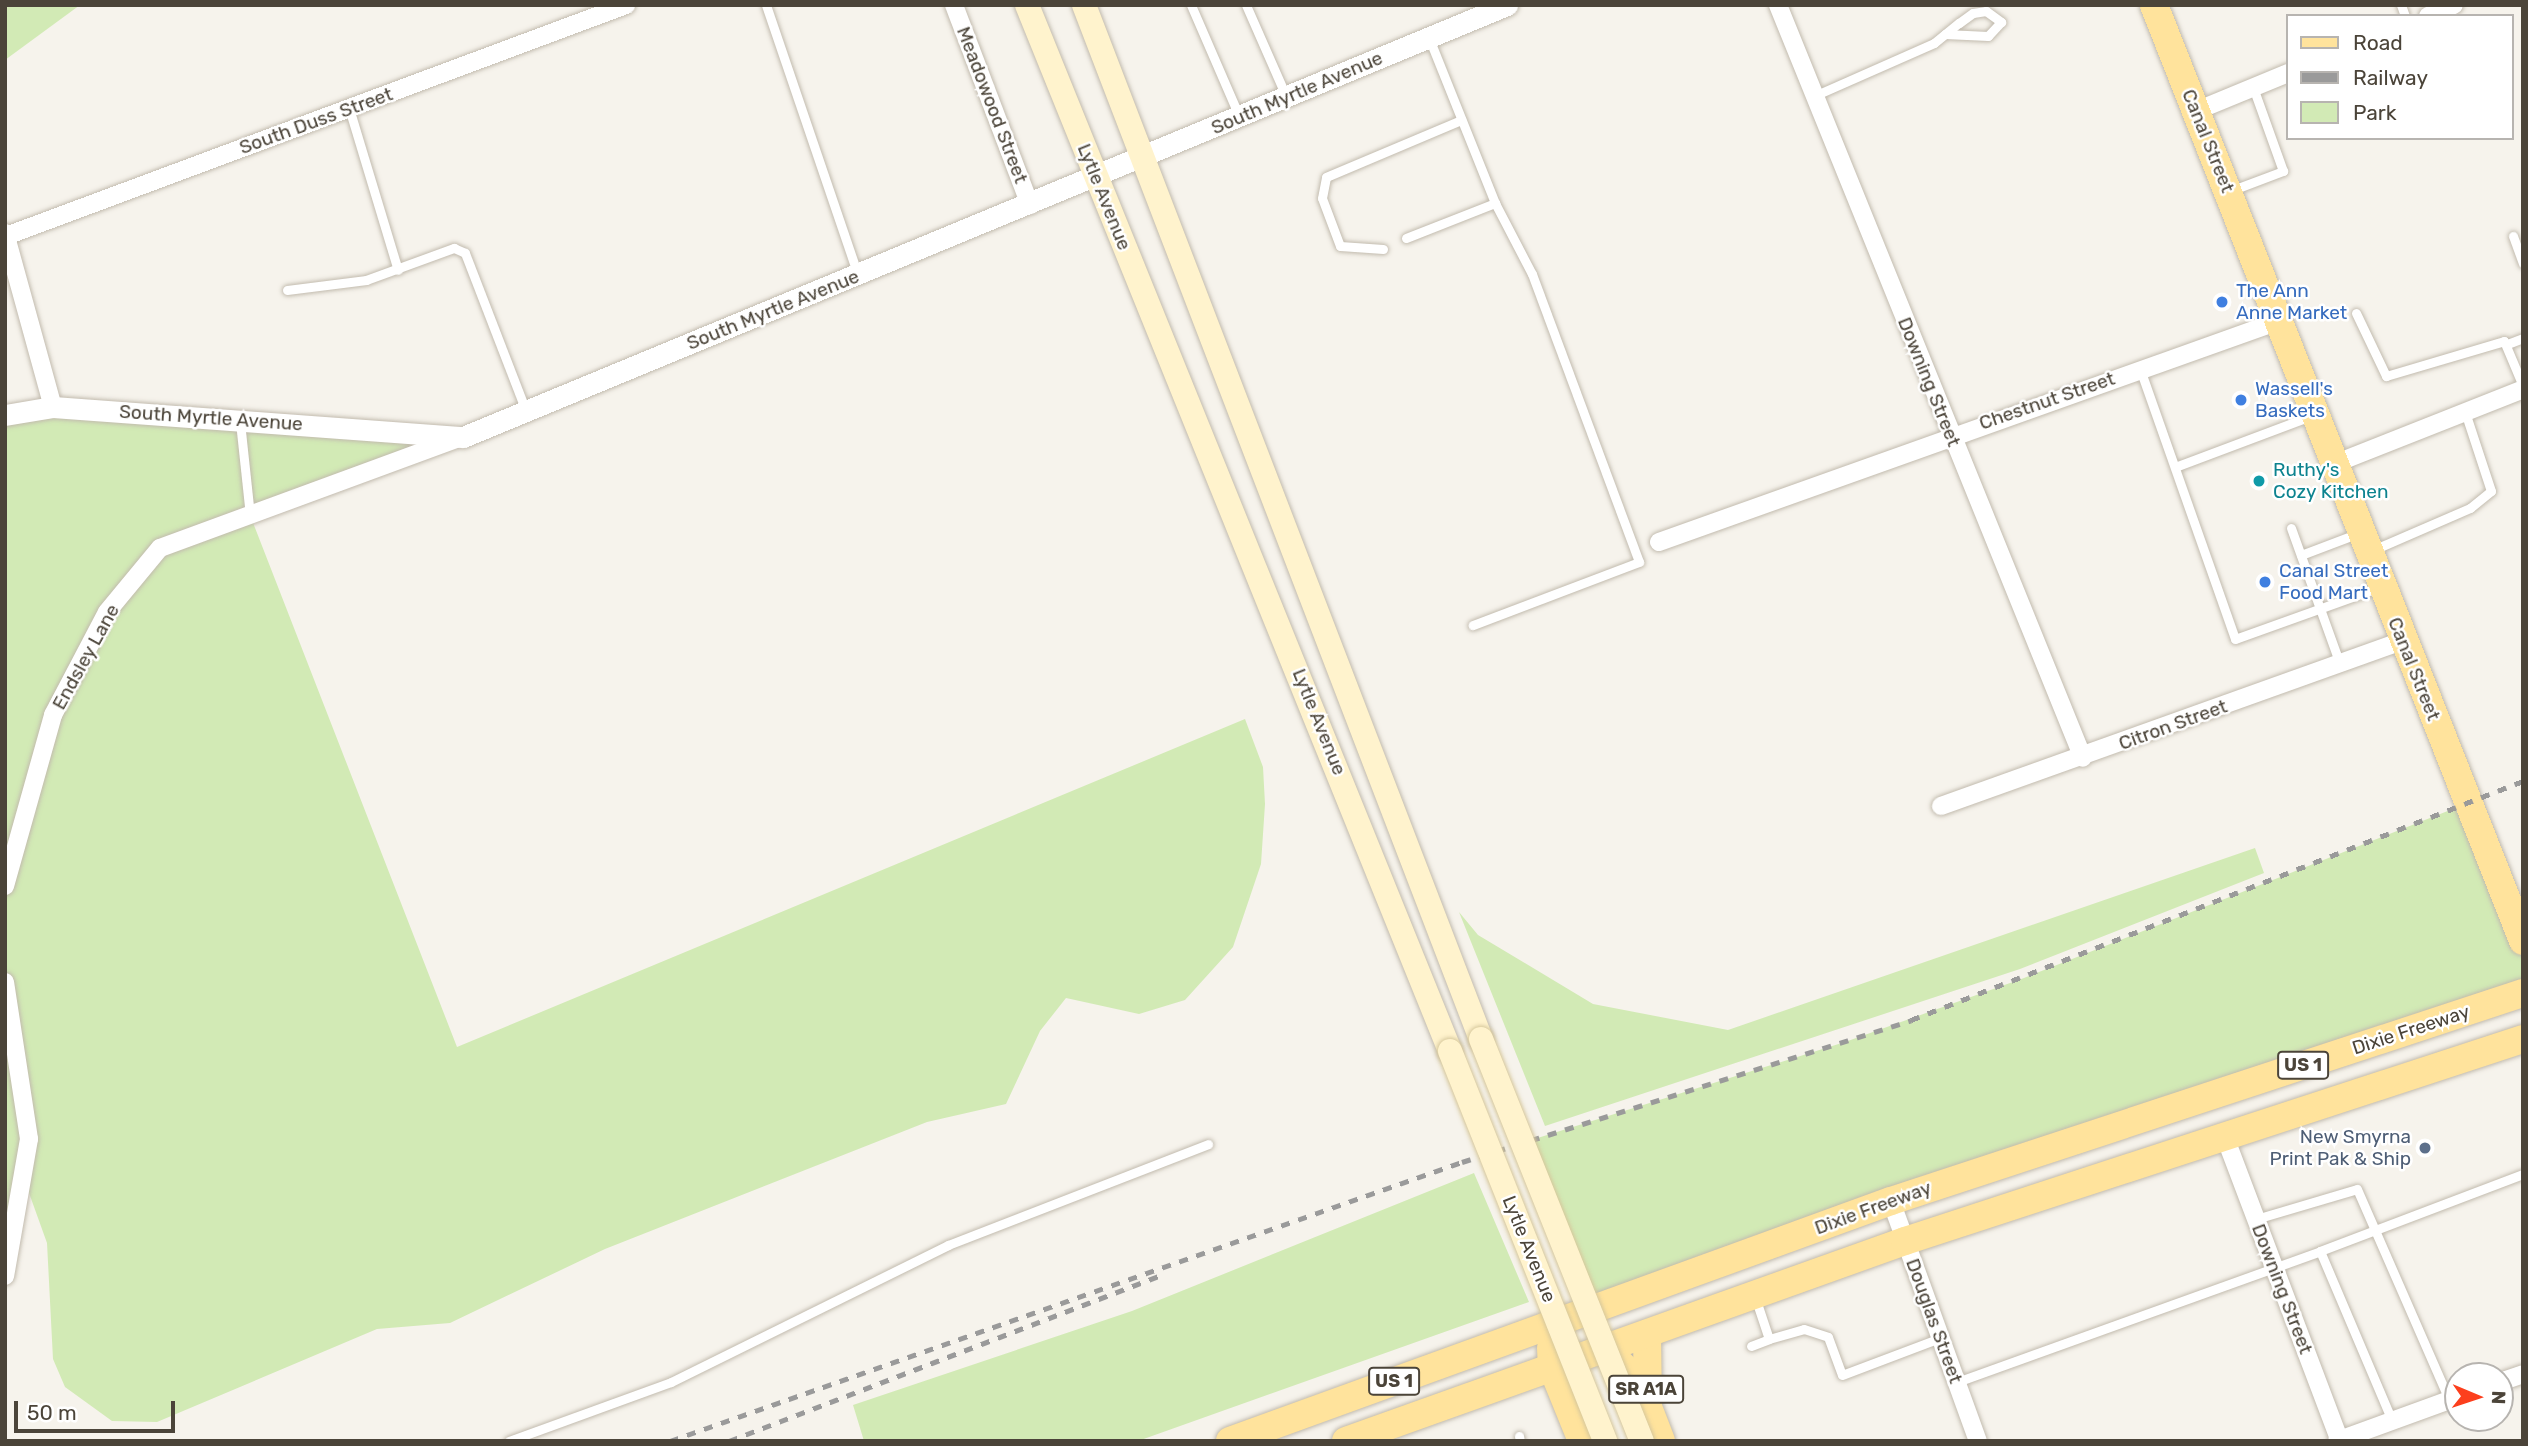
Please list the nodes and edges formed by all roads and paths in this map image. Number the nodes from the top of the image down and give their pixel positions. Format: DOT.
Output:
graph roads {
  1 [pos="626,5"];
  2 [pos="766,5"];
  3 [pos="954,5"];
  4 [pos="1027,5"];
  5 [pos="1084,5"];
  6 [pos="1191,5"];
  7 [pos="1246,5"];
  8 [pos="1507,5"];
  9 [pos="1778,5"];
  10 [pos="2154,5"];
  11 [pos="2454,5"];
  12 [pos="2433,14"];
  13 [pos="1945,34"];
  14 [pos="1429,38"];
  15 [pos="2286,74"];
  16 [pos="2253,88"];
  17 [pos="1814,96"];
  18 [pos="1286,97"];
  19 [pos="349,108"];
  20 [pos="2196,111"];
  21 [pos="1239,117"];
  22 [pos="1461,120"];
  23 [pos="1144,157"];
  24 [pos="1096,177"];
  25 [pos="2228,191"];
  26 [pos="1495,203"];
  27 [pos="1030,205"];
  28 [pos="6,235"];
  29 [pos="2513,236"];
  30 [pos="1406,238"];
  31 [pos="1383,249"];
  32 [pos="2523,263"];
  33 [pos="398,270"];
  34 [pos="858,275"];
  35 [pos="287,290"];
  36 [pos="2356,313"];
  37 [pos="2279,321"];
  38 [pos="2523,338"];
  39 [pos="2510,343"];
  40 [pos="2140,369"];
  41 [pos="2523,388"];
  42 [pos="53,407"];
  43 [pos="526,411"];
  44 [pos="2465,412"];
  45 [pos="2315,414"];
  46 [pos="5,415"];
  47 [pos="240,420"];
  48 [pos="1950,435"];
  49 [pos="463,437"];
  50 [pos="2334,464"];
  51 [pos="2175,467"];
  52 [pos="250,515"];
  53 [pos="2291,528"];
  54 [pos="1659,542"];
  55 [pos="2365,542"];
  56 [pos="2301,555"];
  57 [pos="2382,586"];
  58 [pos="2321,608"];
  59 [pos="1473,625"];
  60 [pos="2403,641"];
  61 [pos="2340,664"];
  62 [pos="2083,758"];
  63 [pos="1941,806"];
  64 [pos="5,886"];
  65 [pos="2523,941"];
  66 [pos="5,982"];
  67 [pos="2523,993"];
  68 [pos="2523,1039"];
  69 [pos="2225,1137"];
  70 [pos="1209,1144"];
  71 [pos="2523,1174"];
  72 [pos="1891,1201"];
  73 [pos="2256,1219"];
  74 [pos="2378,1229"];
  75 [pos="1905,1241"];
  76 [pos="2320,1251"];
  77 [pos="2275,1269"];
  78 [pos="5,1276"];
  79 [pos="1755,1295"];
  80 [pos="1558,1322"];
  81 [pos="1647,1334"];
  82 [pos="1940,1338"];
  83 [pos="1769,1339"];
  84 [pos="1751,1346"];
  85 [pos="1606,1348"];
  86 [pos="1552,1367"];
  87 [pos="2444,1377"];
  88 [pos="1957,1382"];
  89 [pos="2444,1403"];
  90 [pos="1648,1408"];
  91 [pos="2392,1421"];
  92 [pos="2339,1440"];
  93 [pos="509,1441"];
  94 [pos="1230,1441"];
  95 [pos="1346,1441"];
  96 [pos="1582,1441"];
  97 [pos="1605,1441"];
  98 [pos="1642,1441"];
  99 [pos="1661,1441"];
  100 [pos="1978,1441"];
  1 -- 19 [label="street, South Duss Street"];
  2 -- 34 [label="lane"];
  3 -- 27 [label="street, Meadowood Street"];
  4 -- 24 [label="main road, Lytle Avenue"];
  5 -- 23 [label="main road, Lytle Avenue"];
  6 -- 21 [label="lane"];
  7 -- 18 [label="lane"];
  8 -- 14 [label="street, South Myrtle Avenue"];
  9 -- 17 [label="street, Downing Street"];
  10 -- 20 [label="main road, Canal Street"];
  11 -- 12 [label="street"];
  13 -- 13 [label="lane"];
  13 -- 17 [label="lane"];
  14 -- 18 [label="street, South Myrtle Avenue"];
  14 -- 22 [label="lane"];
  15 -- 16 [label="street"];
  16 -- 20 [label="street"];
  16 -- 25 [label="lane"];
  17 -- 48 [label="street, Downing Street"];
  18 -- 21 [label="street, South Myrtle Avenue"];
  19 -- 28 [label="street, South Duss Street"];
  19 -- 33 [label="lane"];
  20 -- 25 [label="main road, Canal Street"];
  21 -- 23 [label="street, South Myrtle Avenue"];
  22 -- 26 [label="lane"];
  22 -- 31 [label="lane"];
  23 -- 24 [label="street, South Myrtle Avenue"];
  23 -- 98 [label="main road, Lytle Avenue, bridge"];
  24 -- 27 [label="street, South Myrtle Avenue"];
  24 -- 97 [label="main road, Lytle Avenue, bridge"];
  25 -- 37 [label="main road, Canal Street"];
  26 -- 30 [label="lane"];
  26 -- 59 [label="lane"];
  27 -- 34 [label="street, South Myrtle Avenue"];
  28 -- 42 [label="street"];
  29 -- 32 [label="lane"];
  33 -- 35 [label="lane"];
  33 -- 43 [label="lane"];
  34 -- 43 [label="street, South Myrtle Avenue"];
  36 -- 39 [label="lane"];
  37 -- 40 [label="street, Chestnut Street"];
  37 -- 45 [label="main road, Canal Street"];
  38 -- 39 [label="lane"];
  39 -- 41 [label="lane"];
  40 -- 48 [label="street, Chestnut Street"];
  40 -- 51 [label="lane"];
  41 -- 44 [label="street"];
  42 -- 46 [label="street, South Myrtle Avenue"];
  42 -- 47 [label="street, South Myrtle Avenue"];
  43 -- 49 [label="street, South Myrtle Avenue"];
  44 -- 50 [label="street"];
  44 -- 55 [label="lane"];
  45 -- 50 [label="main road, Canal Street"];
  45 -- 51 [label="lane"];
  47 -- 49 [label="street, South Myrtle Avenue"];
  47 -- 52 [label="lane"];
  48 -- 54 [label="street, Chestnut Street"];
  48 -- 62 [label="street, Downing Street"];
  49 -- 52 [label="street, Endsley Lane"];
  50 -- 55 [label="main road, Canal Street"];
  51 -- 58 [label="lane"];
  52 -- 64 [label="street, Endsley Lane"];
  53 -- 56 [label="lane"];
  55 -- 56 [label="lane"];
  55 -- 57 [label="main road, Canal Street"];
  56 -- 58 [label="lane"];
  57 -- 58 [label="lane"];
  57 -- 60 [label="main road, Canal Street"];
  58 -- 61 [label="lane"];
  60 -- 61 [label="street, Citron Street"];
  60 -- 65 [label="main road, Canal Street"];
  61 -- 62 [label="street, Citron Street"];
  62 -- 63 [label="street, Citron Street"];
  66 -- 78 [label="street"];
  67 -- 72 [label="main road, Dixie Freeway / US 1"];
  68 -- 69 [label="main road, US 1"];
  69 -- 73 [label="street, Downing Street"];
  69 -- 75 [label="main road, US 1"];
  70 -- 93 [label="lane"];
  71 -- 74 [label="lane"];
  72 -- 75 [label="street, Douglas Street"];
  72 -- 80 [label="main road, Dixie Freeway / US 1"];
  73 -- 74 [label="lane"];
  73 -- 77 [label="street, Downing Street"];
  74 -- 76 [label="lane"];
  74 -- 87 [label="lane"];
  75 -- 79 [label="main road, US 1"];
  75 -- 82 [label="street, Douglas Street"];
  76 -- 77 [label="lane"];
  76 -- 91 [label="lane"];
  77 -- 88 [label="lane"];
  77 -- 92 [label="street, Downing Street"];
  79 -- 81 [label="main road, US 1"];
  79 -- 83 [label="lane"];
  80 -- 85 [label="main road"];
  80 -- 86 [label="main road"];
  80 -- 94 [label="main road, Dixie Freeway / US 1"];
  81 -- 85 [label="main road, US 1"];
  81 -- 90 [label="main road, SR A1A"];
  82 -- 83 [label="lane"];
  82 -- 88 [label="street, Douglas Street"];
  83 -- 84 [label="lane"];
  85 -- 86 [label="main road, US 1"];
  85 -- 90 [label="main road"];
  86 -- 95 [label="main road, US 1"];
  86 -- 96 [label="main road"];
  88 -- 100 [label="street, Douglas Street"];
  89 -- 91 [label="street"];
  90 -- 99 [label="main road, SR A1A"];
  91 -- 92 [label="street"];
}
